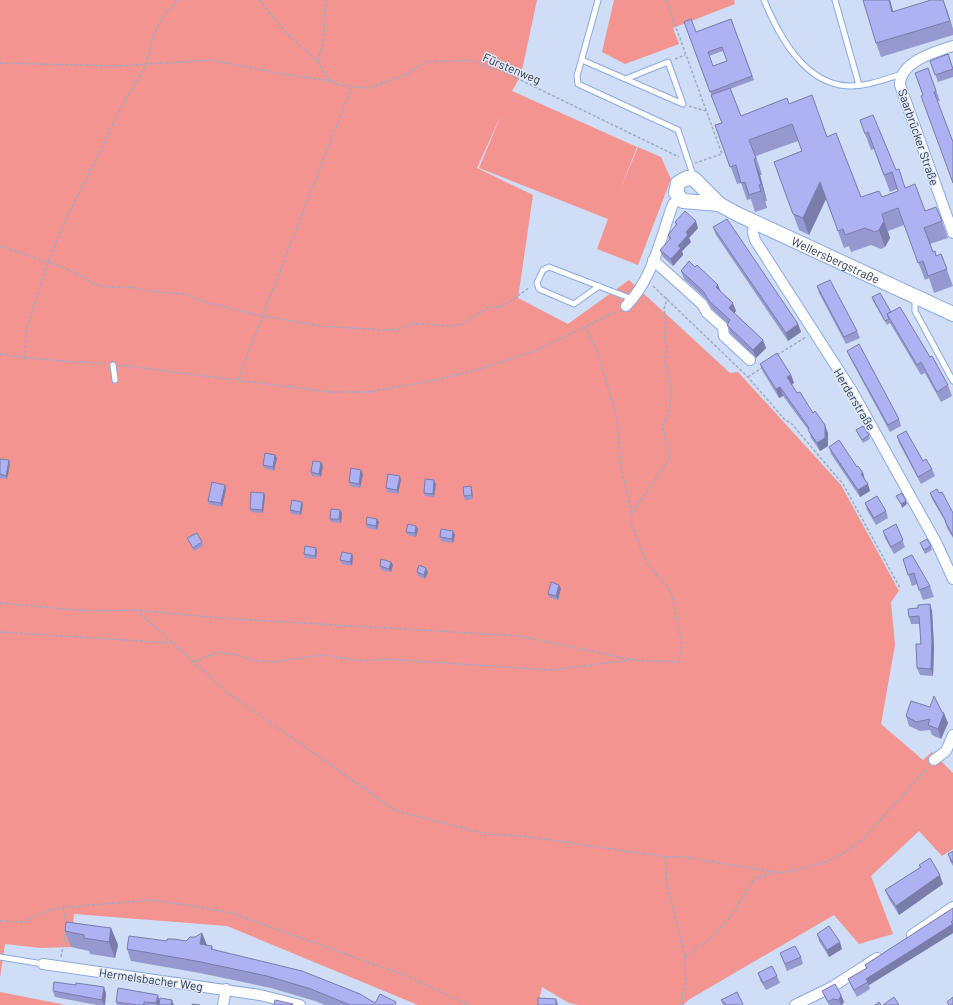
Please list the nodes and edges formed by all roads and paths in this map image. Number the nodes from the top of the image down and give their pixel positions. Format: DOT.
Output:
graph roads {
  1 [pos="177,0"];
  2 [pos="259,0"];
  3 [pos="325,0"];
  4 [pos="598,0"];
  5 [pos="764,0"];
  6 [pos="835,0"];
  7 [pos="666,1"];
  8 [pos="953,46"];
  9 [pos="685,54"];
  10 [pos="582,60"];
  11 [pos="318,62"];
  12 [pos="668,62"];
  13 [pos="0,63"];
  14 [pos="146,64"];
  15 [pos="902,74"];
  16 [pos="628,78"];
  17 [pos="330,80"];
  18 [pos="860,85"];
  19 [pos="352,86"];
  20 [pos="684,104"];
  21 [pos="706,111"];
  22 [pos="698,162"];
  23 [pos="689,165"];
  24 [pos="694,179"];
  25 [pos="680,198"];
  26 [pos="719,204"];
  27 [pos="754,223"];
  28 [pos="953,232"];
  29 [pos="0,246"];
  30 [pos="653,260"];
  31 [pos="48,262"];
  32 [pos="646,279"];
  33 [pos="537,283"];
  34 [pos="599,286"];
  35 [pos="915,295"];
  36 [pos="668,298"];
  37 [pos="629,303"];
  38 [pos="953,314"];
  39 [pos="264,316"];
  40 [pos="585,327"];
  41 [pos="814,332"];
  42 [pos="0,354"];
  43 [pos="773,357"];
  44 [pos="25,358"];
  45 [pos="750,360"];
  46 [pos="763,363"];
  47 [pos="113,365"];
  48 [pos="748,377"];
  49 [pos="115,380"];
  50 [pos="238,380"];
  51 [pos="953,380"];
  52 [pos="632,513"];
  53 [pos="953,579"];
  54 [pos="900,588"];
  55 [pos="0,603"];
  56 [pos="136,610"];
  57 [pos="0,632"];
  58 [pos="172,643"];
  59 [pos="633,660"];
  60 [pos="194,662"];
  61 [pos="953,735"];
  62 [pos="934,760"];
  63 [pos="667,858"];
  64 [pos="773,872"];
  65 [pos="953,907"];
  66 [pos="63,908"];
  67 [pos="0,921"];
  68 [pos="904,940"];
  69 [pos="885,953"];
  70 [pos="0,957"];
  71 [pos="685,957"];
  72 [pos="43,964"];
  73 [pos="59,966"];
  74 [pos="226,989"];
  75 [pos="223,1005"];
  76 [pos="300,1005"];
  77 [pos="469,1005"];
  78 [pos="683,1005"];
  79 [pos="795,1005"];
  1 -- 14 [label="path"];
  2 -- 11 [label="path"];
  3 -- 11 [label="path"];
  4 -- 10 [label="lane"];
  5 -- 18 [label="lane"];
  6 -- 18 [label="lane"];
  7 -- 9 [label="path"];
  8 -- 15 [label="street, Saarbrücker Straße"];
  9 -- 12 [label="path"];
  9 -- 21 [label="path"];
  10 -- 16 [label="lane"];
  10 -- 23 [label="lane"];
  11 -- 17 [label="path"];
  12 -- 16 [label="lane"];
  12 -- 20 [label="lane"];
  13 -- 14 [label="path, Fürstenweg"];
  14 -- 17 [label="path, Fürstenweg"];
  14 -- 31 [label="path"];
  15 -- 18 [label="lane"];
  15 -- 28 [label="street, Saarbrücker Straße"];
  16 -- 20 [label="lane"];
  17 -- 19 [label="path, Fürstenweg"];
  19 -- 23 [label="path, Fürstenweg"];
  19 -- 39 [label="path"];
  20 -- 21 [label="path"];
  21 -- 22 [label="path"];
  23 -- 24 [label="lane"];
  24 -- 25 [label="street"];
  24 -- 26 [label="street, Wellersbergstraße"];
  25 -- 26 [label="street, Wellersbergstraße"];
  25 -- 30 [label="street"];
  26 -- 27 [label="street, Wellersbergstraße"];
  27 -- 35 [label="street, Wellersbergstraße"];
  27 -- 41 [label="street, Herderstraße"];
  29 -- 31 [label="path"];
  30 -- 32 [label="street"];
  30 -- 45 [label="street"];
  31 -- 39 [label="path"];
  31 -- 44 [label="path"];
  32 -- 36 [label="path"];
  32 -- 37 [label="street"];
  33 -- 34 [label="lane"];
  33 -- 34 [label="lane"];
  33 -- 39 [label="path"];
  34 -- 37 [label="lane"];
  35 -- 38 [label="street, Wellersbergstraße"];
  35 -- 51 [label="lane"];
  36 -- 48 [label="path"];
  36 -- 52 [label="path"];
  37 -- 40 [label="path"];
  39 -- 50 [label="path"];
  40 -- 50 [label="path"];
  40 -- 52 [label="path"];
  41 -- 43 [label="path"];
  41 -- 53 [label="street, Herderstraße"];
  42 -- 44 [label="path"];
  44 -- 47 [label="path"];
  46 -- 48 [label="path"];
  47 -- 49 [label="lane"];
  47 -- 50 [label="path"];
  48 -- 54 [label="path"];
  52 -- 59 [label="path"];
  55 -- 56 [label="path"];
  56 -- 58 [label="path"];
  56 -- 59 [label="path"];
  57 -- 58 [label="path"];
  58 -- 60 [label="path"];
  59 -- 60 [label="path"];
  60 -- 63 [label="path"];
  61 -- 62 [label="street"];
  62 -- 64 [label="path"];
  63 -- 64 [label="path"];
  63 -- 71 [label="path"];
  64 -- 71 [label="path"];
  65 -- 68 [label="street"];
  66 -- 67 [label="path"];
  66 -- 73 [label="path"];
  66 -- 77 [label="path"];
  69 -- 79 [label="street"];
  70 -- 72 [label="lane, Hermelsbacher Weg"];
  71 -- 78 [label="path"];
  72 -- 73 [label="street, Hermelsbacher Weg"];
  73 -- 74 [label="street, Hermelsbacher Weg"];
  74 -- 75 [label="street"];
  74 -- 76 [label="street, Hermelsbacher Weg"];
}
